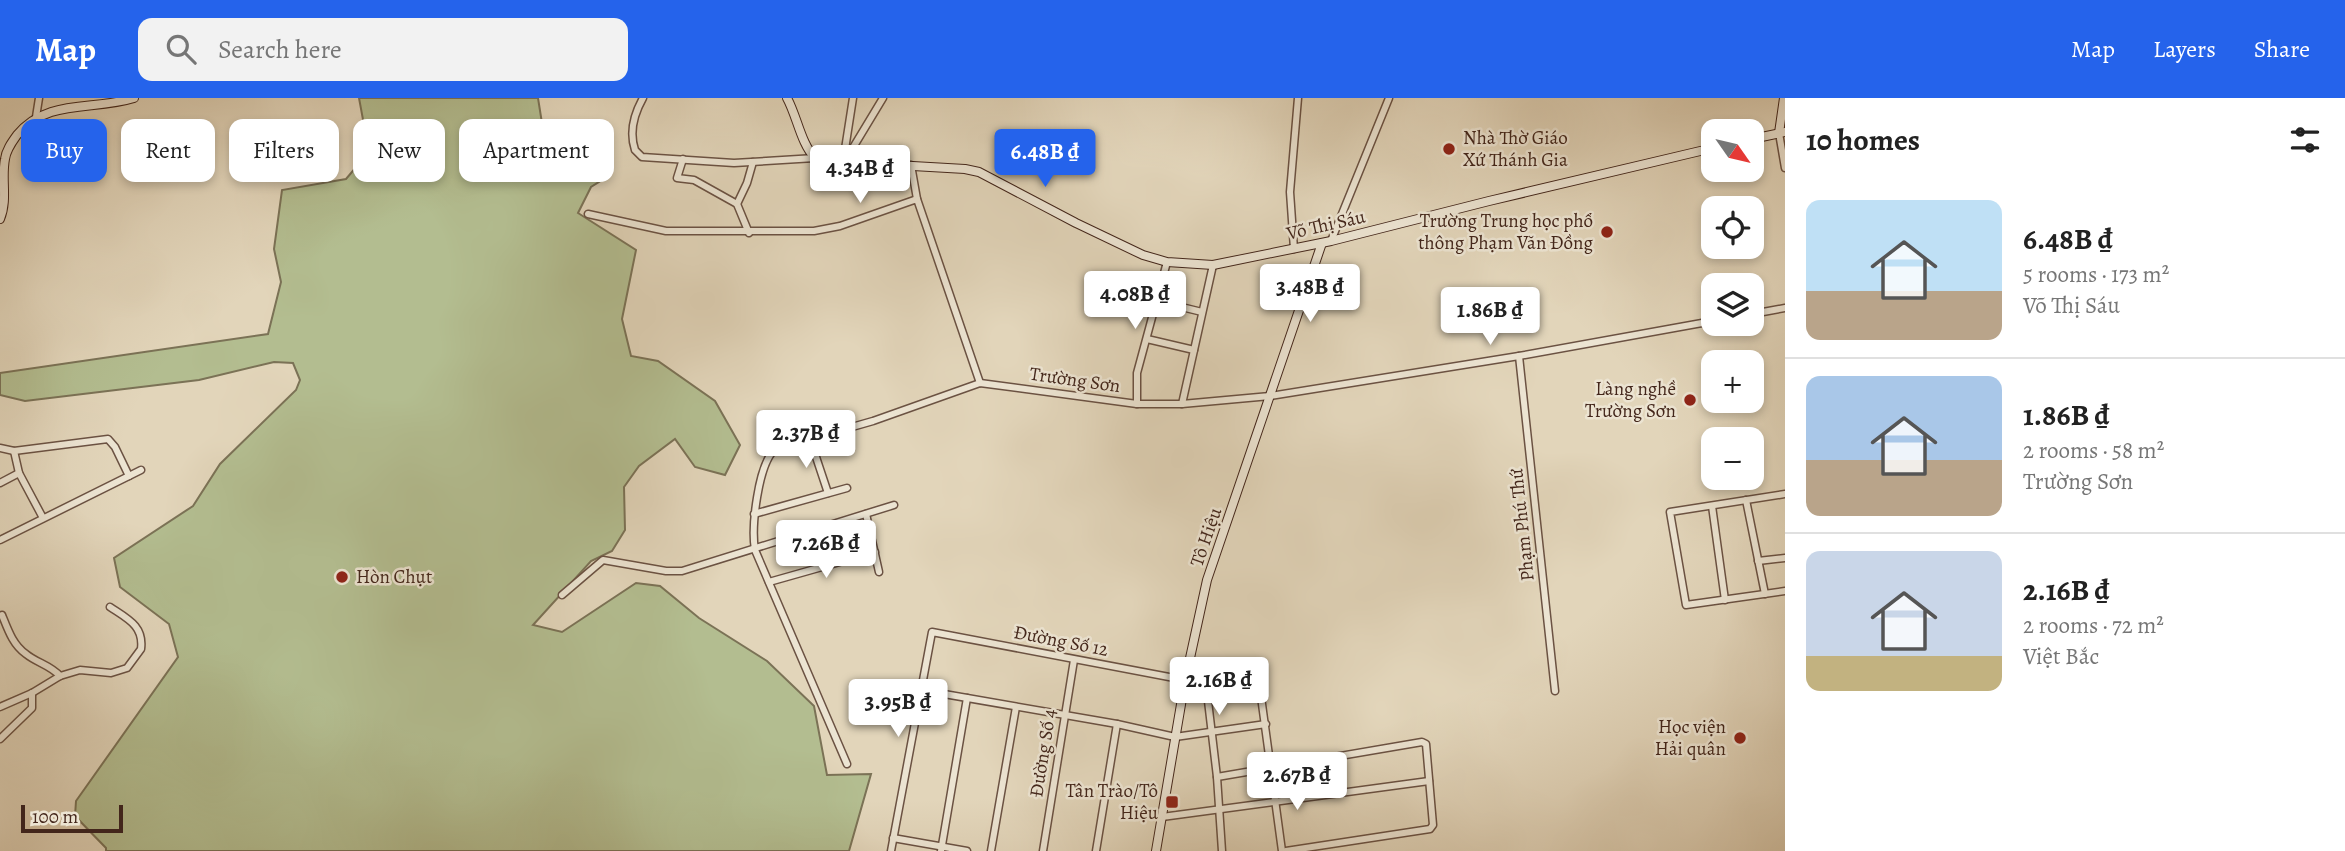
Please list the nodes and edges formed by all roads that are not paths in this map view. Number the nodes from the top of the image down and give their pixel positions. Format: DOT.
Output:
graph roads {
  1 [pos="39,98"];
  2 [pos="134,98"];
  3 [pos="643,98"];
  4 [pos="786,98"];
  5 [pos="853,98"];
  6 [pos="883,98"];
  7 [pos="1298,98"];
  8 [pos="1389,98"];
  9 [pos="1784,98"];
  10 [pos="36,117"];
  11 [pos="1782,133"];
  12 [pos="1764,137"];
  13 [pos="1701,151"];
  14 [pos="815,158"];
  15 [pos="683,159"];
  16 [pos="753,162"];
  17 [pos="848,162"];
  18 [pos="911,164"];
  19 [pos="1785,168"];
  20 [pos="917,199"];
  21 [pos="737,204"];
  22 [pos="588,214"];
  23 [pos="0,219"];
  24 [pos="749,233"];
  25 [pos="1327,242"];
  26 [pos="1294,249"];
  27 [pos="1167,262"];
  28 [pos="1213,265"];
  29 [pos="1157,301"];
  30 [pos="1785,308"];
  31 [pos="1202,312"];
  32 [pos="1764,312"];
  33 [pos="1701,323"];
  34 [pos="1147,339"];
  35 [pos="1194,350"];
  36 [pos="1519,356"];
  37 [pos="980,383"];
  38 [pos="1270,396"];
  39 [pos="1137,404"];
  40 [pos="1182,404"];
  41 [pos="810,439"];
  42 [pos="0,448"];
  43 [pos="14,451"];
  44 [pos="141,470"];
  45 [pos="19,473"];
  46 [pos="129,476"];
  47 [pos="0,483"];
  48 [pos="847,488"];
  49 [pos="828,493"];
  50 [pos="1785,494"];
  51 [pos="1746,500"];
  52 [pos="894,505"];
  53 [pos="1712,506"];
  54 [pos="754,514"];
  55 [pos="866,514"];
  56 [pos="43,518"];
  57 [pos="0,540"];
  58 [pos="755,550"];
  59 [pos="875,552"];
  60 [pos="1785,558"];
  61 [pos="1758,561"];
  62 [pos="880,572"];
  63 [pos="769,582"];
  64 [pos="1785,591"];
  65 [pos="1765,594"];
  66 [pos="562,595"];
  67 [pos="1725,600"];
  68 [pos="110,607"];
  69 [pos="2,615"];
  70 [pos="1074,660"];
  71 [pos="60,676"];
  72 [pos="1185,681"];
  73 [pos="1206,684"];
  74 [pos="921,690"];
  75 [pos="1555,691"];
  76 [pos="32,693"];
  77 [pos="967,698"];
  78 [pos="1016,706"];
  79 [pos="0,707"];
  80 [pos="1065,715"];
  81 [pos="1117,724"];
  82 [pos="1266,724"];
  83 [pos="1212,732"];
  84 [pos="1175,737"];
  85 [pos="0,739"];
  86 [pos="847,764"];
  87 [pos="1272,769"];
  88 [pos="1217,777"];
  89 [pos="1429,781"];
  90 [pos="1276,802"];
  91 [pos="1220,809"];
  92 [pos="1162,817"];
  93 [pos="893,838"];
  94 [pos="942,849"];
  95 [pos="893,851"];
  96 [pos="967,851"];
  97 [pos="991,851"];
  98 [pos="1043,851"];
  99 [pos="1096,851"];
  100 [pos="1156,851"];
  101 [pos="1222,851"];
  102 [pos="1284,851"];
  1 -- 10 [label="street"];
  2 -- 10 [label="main road"];
  3 -- 15 [label="street"];
  4 -- 14 [label="main road"];
  5 -- 17 [label="street"];
  6 -- 17 [label="street"];
  7 -- 26 [label="street"];
  8 -- 25 [label="street"];
  9 -- 11 [label="main road"];
  10 -- 23 [label="main road"];
  11 -- 12 [label="main road"];
  11 -- 19 [label="street"];
  13 -- 25 [label="main road, Võ Thị Sáu"];
  14 -- 16 [label="street"];
  14 -- 17 [label="main road, Võ Thị Sáu"];
  15 -- 16 [label="street"];
  15 -- 21 [label="street"];
  16 -- 21 [label="street"];
  17 -- 18 [label="main road, Võ Thị Sáu"];
  18 -- 20 [label="street"];
  18 -- 27 [label="main road, Võ Thị Sáu"];
  20 -- 24 [label="street"];
  20 -- 37 [label="street"];
  21 -- 24 [label="street"];
  22 -- 24 [label="street"];
  25 -- 26 [label="main road, Võ Thị Sáu"];
  25 -- 38 [label="main road, Tô Hiệu"];
  26 -- 28 [label="main road, Võ Thị Sáu"];
  27 -- 28 [label="main road, Võ Thị Sáu"];
  27 -- 29 [label="street"];
  28 -- 31 [label="street"];
  29 -- 31 [label="street"];
  29 -- 34 [label="street"];
  30 -- 32 [label="street"];
  31 -- 35 [label="street"];
  33 -- 36 [label="street, Trường Sơn"];
  34 -- 35 [label="street"];
  34 -- 39 [label="street"];
  35 -- 40 [label="street"];
  36 -- 38 [label="street, Trường Sơn"];
  36 -- 75 [label="street, Phạm Phú Thứ"];
  37 -- 39 [label="street, Trường Sơn"];
  37 -- 41 [label="street, Trường Sơn"];
  38 -- 40 [label="street, Trường Sơn"];
  38 -- 72 [label="main road, Tô Hiệu"];
  39 -- 40 [label="street, Trường Sơn"];
  41 -- 49 [label="street"];
  41 -- 54 [label="street, Trường Sơn"];
  42 -- 43 [label="street"];
  43 -- 45 [label="street"];
  43 -- 46 [label="street"];
  44 -- 46 [label="street"];
  45 -- 47 [label="street"];
  45 -- 56 [label="street"];
  46 -- 56 [label="street"];
  48 -- 49 [label="street"];
  49 -- 54 [label="street"];
  50 -- 51 [label="street"];
  51 -- 53 [label="street"];
  51 -- 61 [label="street"];
  52 -- 55 [label="street"];
  53 -- 67 [label="street"];
  53 -- 67 [label="street"];
  54 -- 58 [label="street, Trường Sơn"];
  55 -- 58 [label="street"];
  55 -- 59 [label="street"];
  56 -- 57 [label="street"];
  58 -- 63 [label="street, Trường Sơn"];
  58 -- 66 [label="street"];
  59 -- 62 [label="street"];
  59 -- 63 [label="street"];
  60 -- 61 [label="street"];
  61 -- 65 [label="street"];
  63 -- 86 [label="street, Trường Sơn"];
  64 -- 65 [label="street"];
  65 -- 67 [label="street"];
  68 -- 71 [label="street"];
  69 -- 71 [label="street"];
  70 -- 72 [label="street, Đường Số 12"];
  70 -- 74 [label="street, Đường Số 12"];
  70 -- 80 [label="street, Đường Số 4"];
  71 -- 76 [label="street"];
  72 -- 73 [label="street, Đường Số 12"];
  72 -- 84 [label="main road, Tô Hiệu"];
  73 -- 82 [label="street, Đường Số 12"];
  73 -- 83 [label="street"];
  74 -- 77 [label="street"];
  74 -- 93 [label="street"];
  76 -- 79 [label="street"];
  76 -- 85 [label="street"];
  77 -- 78 [label="street"];
  77 -- 94 [label="street"];
  78 -- 80 [label="street"];
  78 -- 97 [label="street"];
  80 -- 81 [label="street"];
  80 -- 98 [label="street, Đường Số 4"];
  81 -- 84 [label="street"];
  81 -- 99 [label="street"];
  82 -- 83 [label="street"];
  82 -- 87 [label="street"];
  83 -- 84 [label="street"];
  83 -- 88 [label="street"];
  84 -- 92 [label="main road, Tô Hiệu"];
  87 -- 88 [label="street"];
  87 -- 89 [label="street"];
  87 -- 90 [label="street"];
  88 -- 91 [label="street"];
  89 -- 90 [label="street"];
  89 -- 102 [label="street"];
  90 -- 91 [label="street"];
  90 -- 102 [label="street"];
  91 -- 92 [label="street"];
  91 -- 101 [label="street"];
  92 -- 100 [label="main road, Tô Hiệu"];
  93 -- 94 [label="street"];
  93 -- 95 [label="street"];
  94 -- 96 [label="street"];
}
